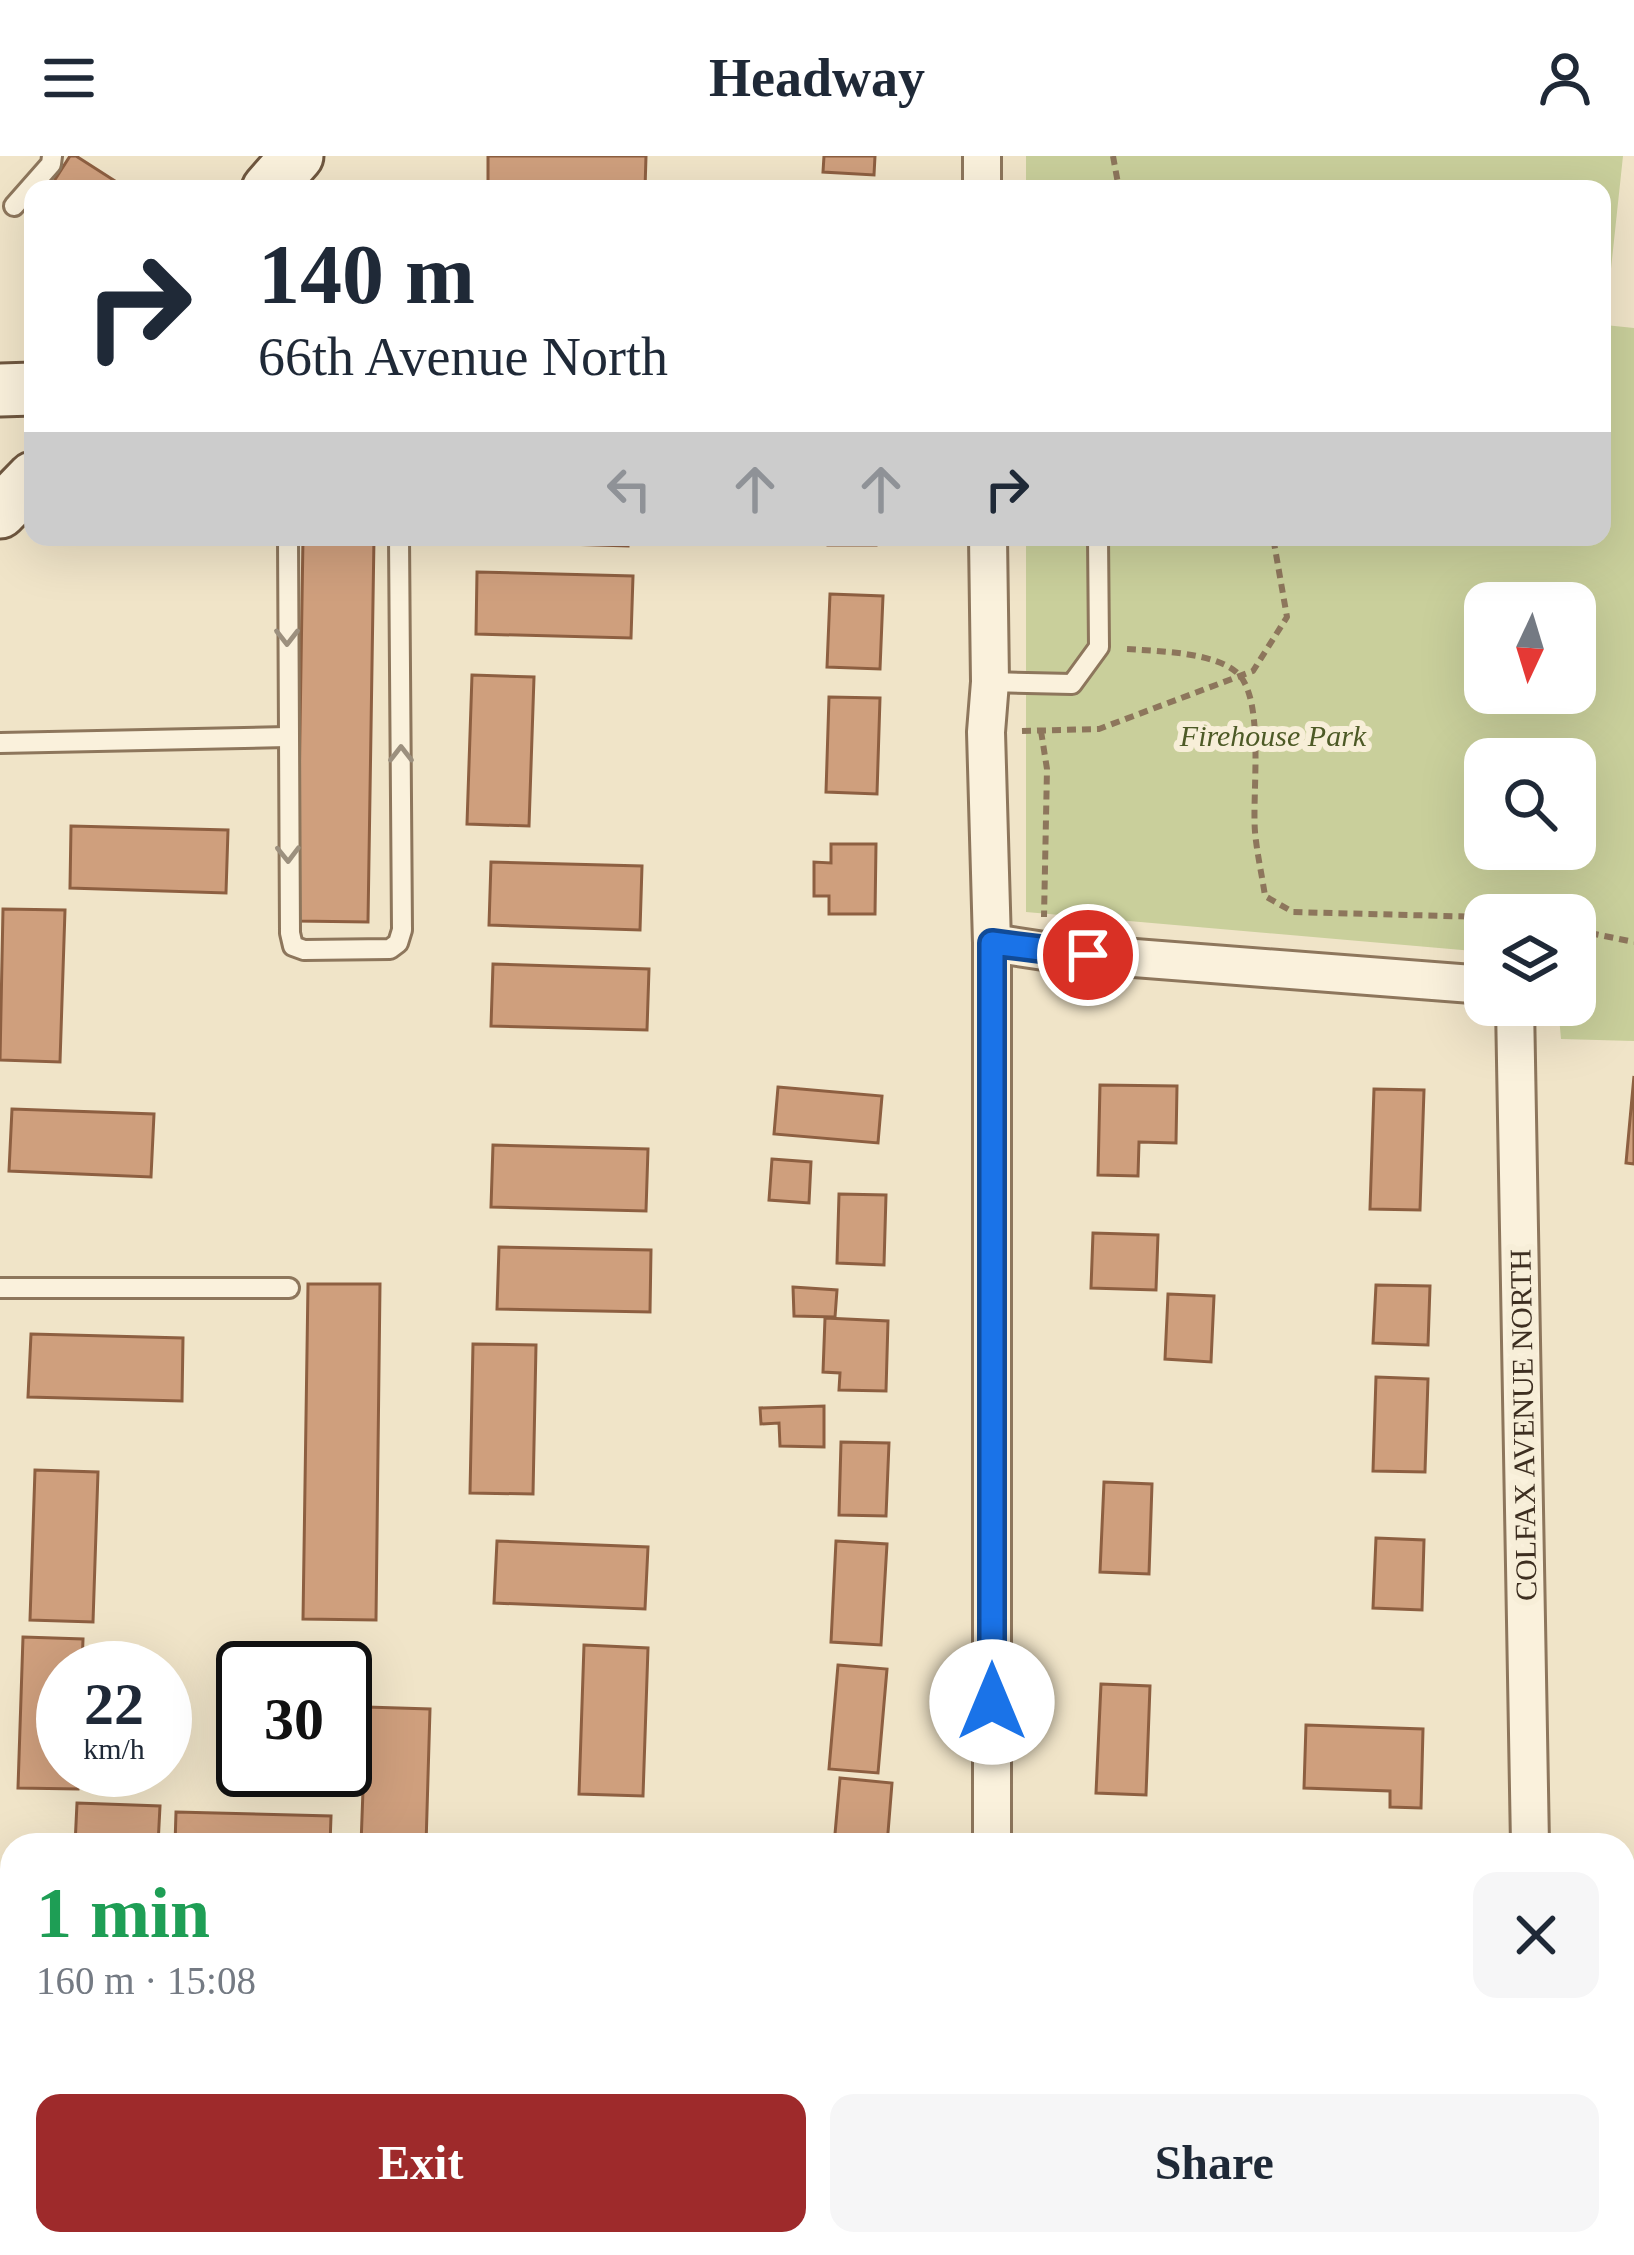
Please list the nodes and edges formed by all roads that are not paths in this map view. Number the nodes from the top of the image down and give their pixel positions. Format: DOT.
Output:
graph roads {
  1 [pos="297,156"];
  2 [pos="276,180"];
  3 [pos="24,195"];
  4 [pos="14,206"];
  5 [pos="24,487"];
  6 [pos="0,512"];
  7 [pos="288,546"];
  8 [pos="399,546"];
  9 [pos="988,546"];
  10 [pos="1098,546"];
  11 [pos="990,682"];
  12 [pos="287,736"];
  13 [pos="0,743"];
  14 [pos="992,943"];
  15 [pos="1464,983"];
  16 [pos="1515,1026"];
  17 [pos="0,1288"];
  18 [pos="289,1288"];
  19 [pos="992,1833"];
  20 [pos="1531,1833"];
  1 -- 2 [label="street"];
  3 -- 4 [label="lane"];
  5 -- 6 [label="street"];
  7 -- 12 [label="lane, one-way"];
  12 -- 8 [label="lane, one-way"];
  9 -- 11 [label="street"];
  10 -- 11 [label="lane"];
  11 -- 14 [label="street"];
  12 -- 13 [label="lane"];
  14 -- 15 [label="street"];
  14 -- 19 [label="street"];
  16 -- 20 [label="street, COLFAX AVENUE NORTH"];
  17 -- 18 [label="lane"];
}
